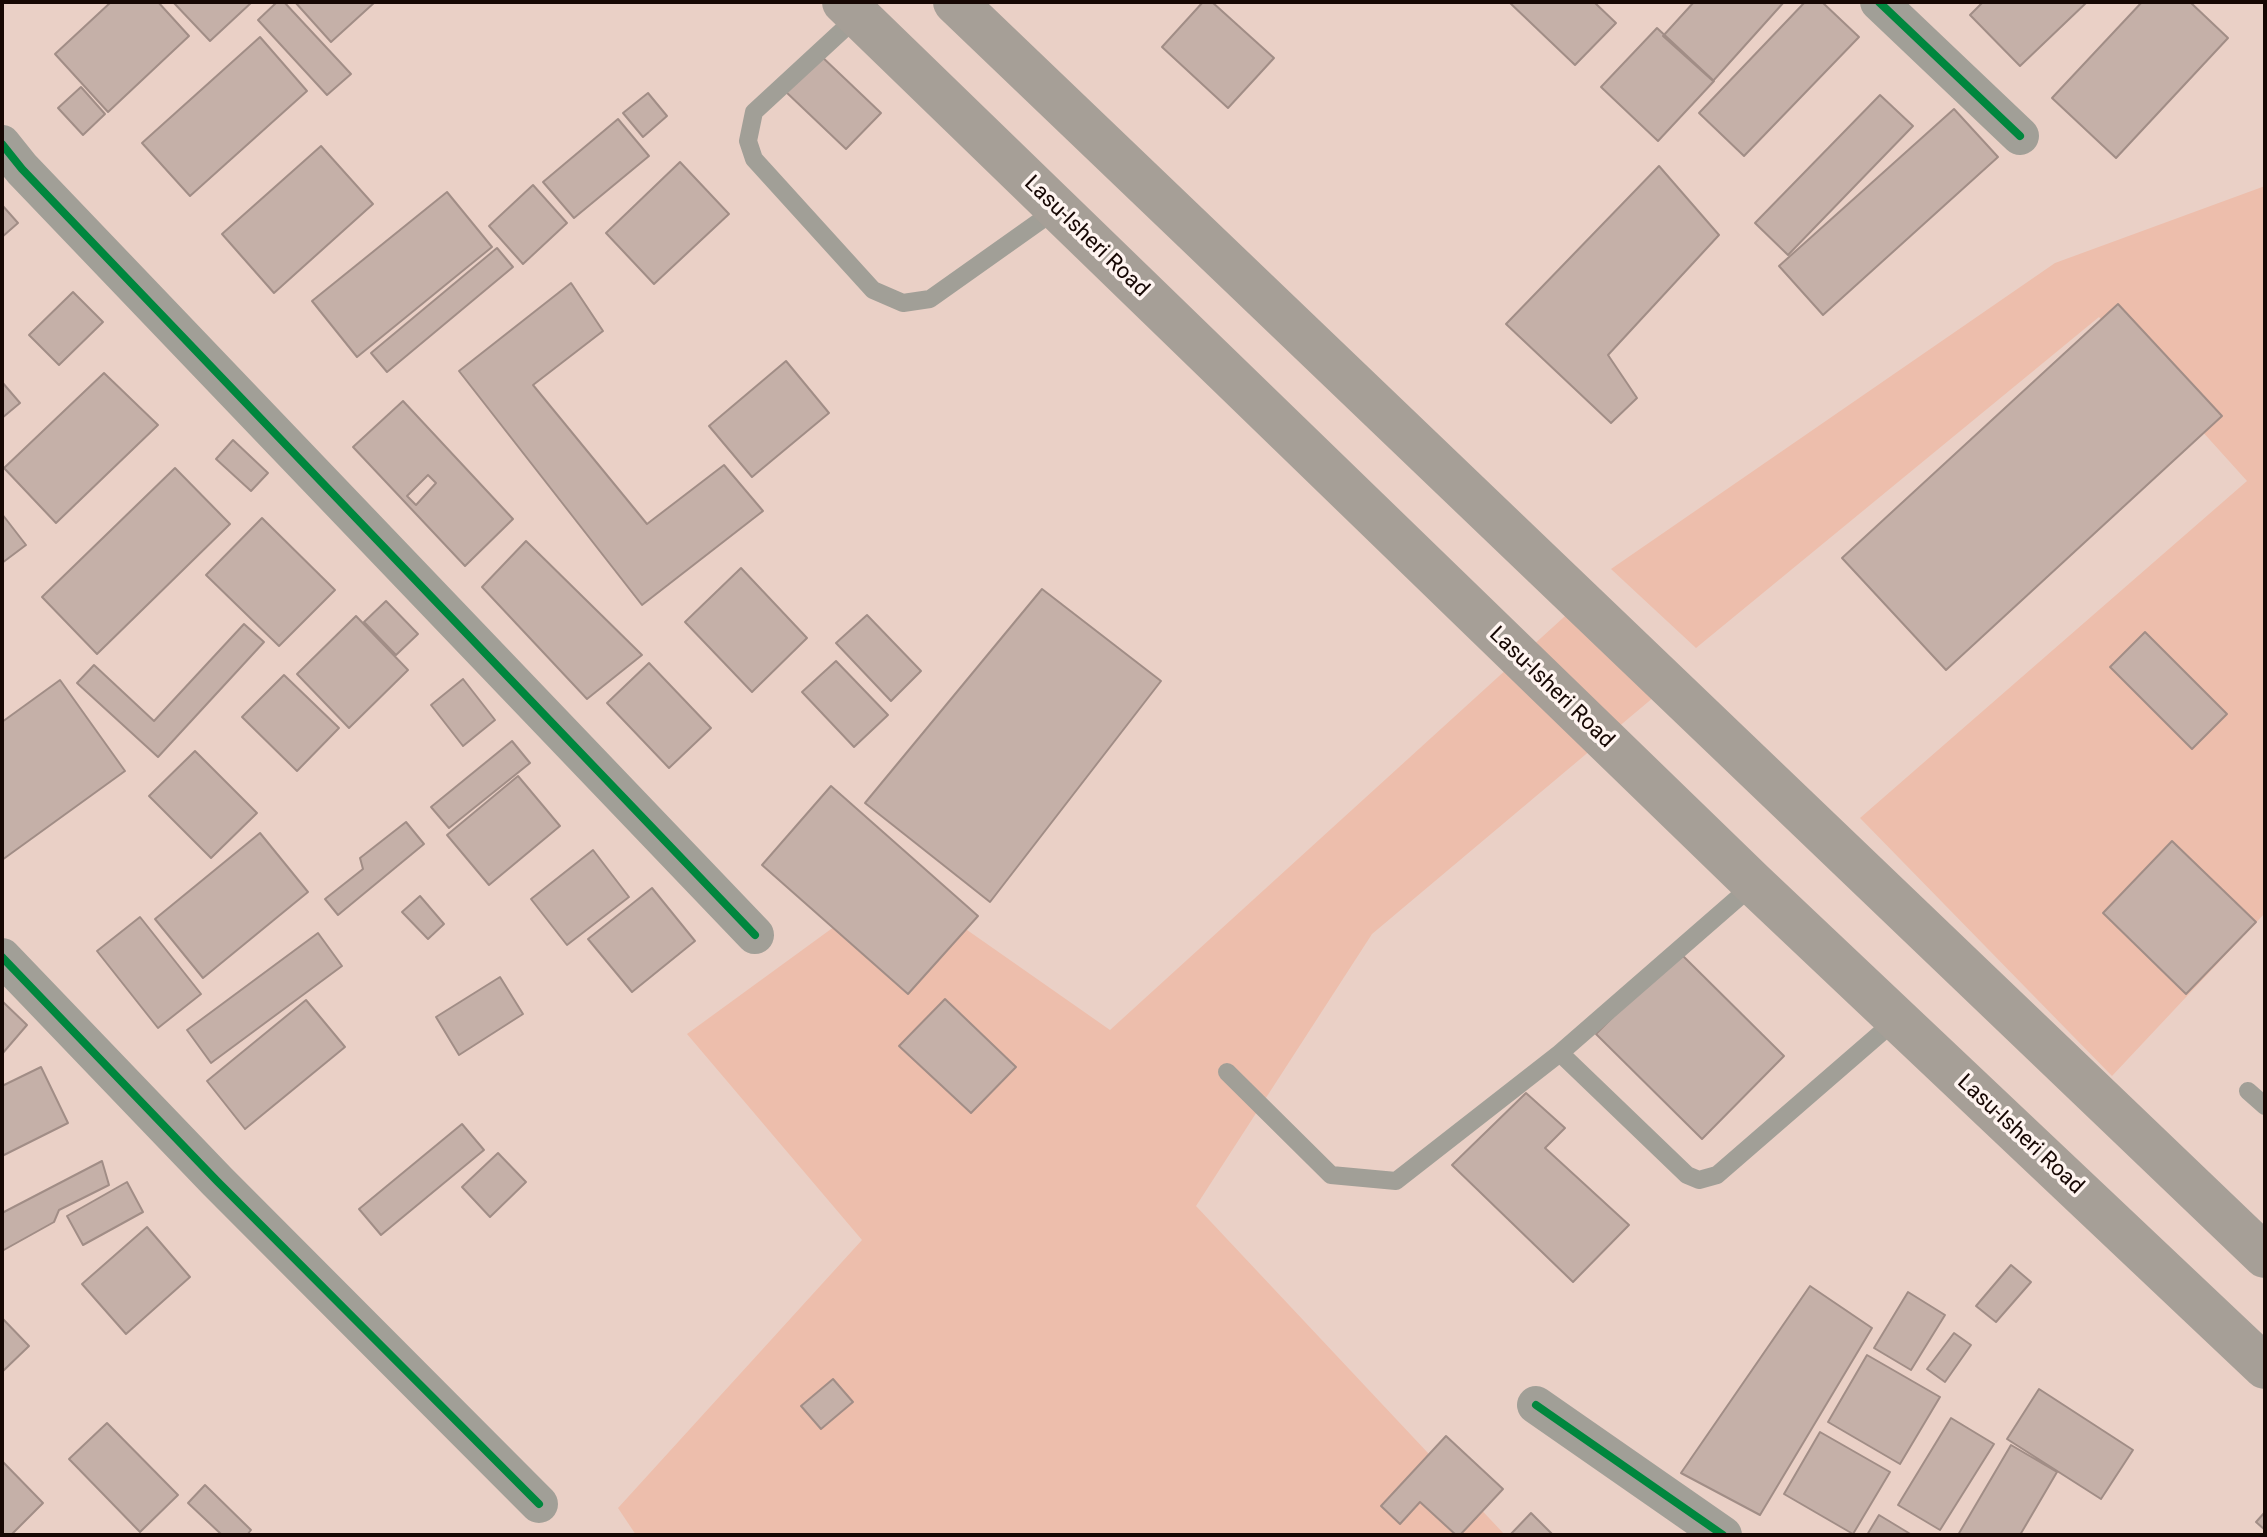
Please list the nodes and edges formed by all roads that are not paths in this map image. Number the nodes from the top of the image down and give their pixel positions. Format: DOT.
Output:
graph roads {
  1 [pos="1879,2"];
  2 [pos="965,5"];
  3 [pos="851,9"];
  4 [pos="2020,136"];
  5 [pos="2,144"];
  6 [pos="1057,209"];
  7 [pos="1754,884"];
  8 [pos="755,935"];
  9 [pos="2,957"];
  10 [pos="1897,1019"];
  11 [pos="1560,1053"];
  12 [pos="1227,1072"];
  13 [pos="2248,1091"];
  14 [pos="2265,1106"];
  15 [pos="2265,1256"];
  16 [pos="2265,1367"];
  17 [pos="1536,1405"];
  18 [pos="539,1504"];
  19 [pos="1723,1535"];
  1 -- 4 [label="street"];
  2 -- 15 [label="main road"];
  3 -- 6 [label="main road, Lasu-Isheri Road"];
  3 -- 6 [label="lane"];
  5 -- 8 [label="street"];
  6 -- 7 [label="main road, Lasu-Isheri Road"];
  7 -- 10 [label="main road, Lasu-Isheri Road"];
  7 -- 11 [label="lane"];
  9 -- 18 [label="street"];
  10 -- 11 [label="lane"];
  10 -- 16 [label="main road, Lasu-Isheri Road"];
  11 -- 12 [label="lane"];
  13 -- 14 [label="lane"];
  17 -- 19 [label="street"];
}
